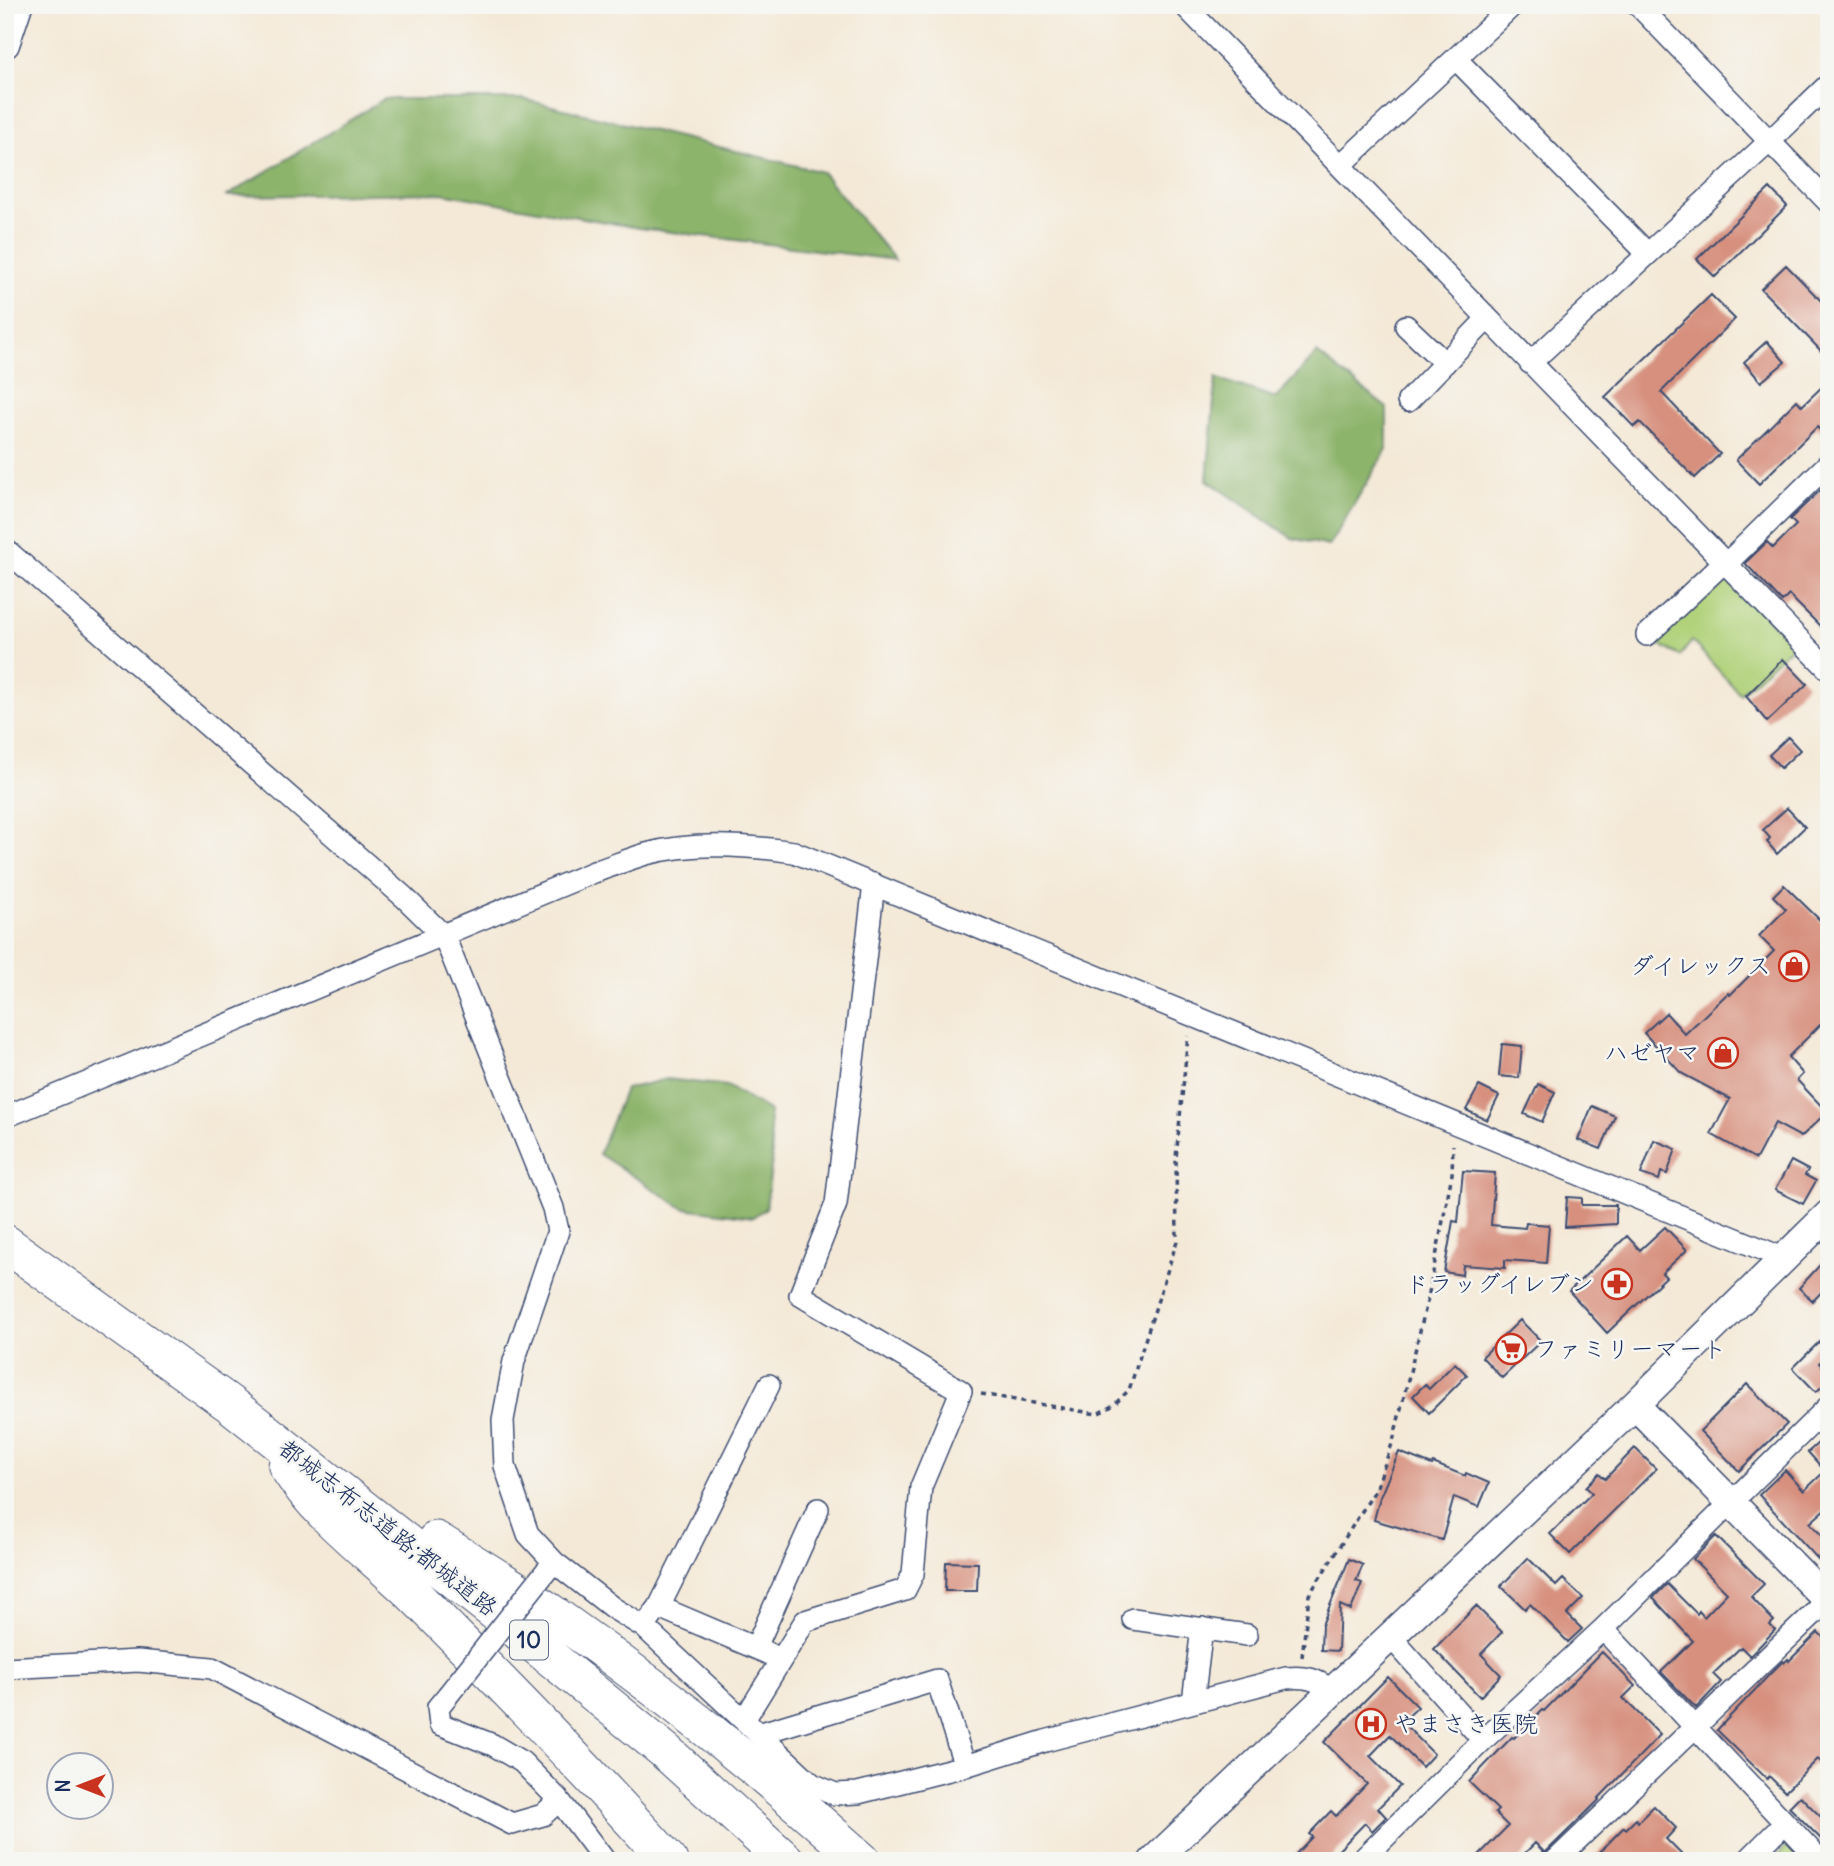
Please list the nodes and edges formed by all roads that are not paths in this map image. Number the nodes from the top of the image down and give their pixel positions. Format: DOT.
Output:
graph roads {
  1 [pos="18,5"];
  2 [pos="1184,5"];
  3 [pos="1513,5"];
  4 [pos="1638,5"];
  5 [pos="5,44"];
  6 [pos="1456,59"];
  7 [pos="1829,84"];
  8 [pos="1770,141"];
  9 [pos="1341,165"];
  10 [pos="1829,204"];
  11 [pos="1648,254"];
  12 [pos="1487,318"];
  13 [pos="1406,326"];
  14 [pos="1445,363"];
  15 [pos="1530,363"];
  16 [pos="1408,401"];
  17 [pos="1829,463"];
  18 [pos="5,549"];
  19 [pos="1724,564"];
  20 [pos="1647,635"];
  21 [pos="1829,670"];
  22 [pos="874,884"];
  23 [pos="444,936"];
  24 [pos="5,1117"];
  25 [pos="1829,1214"];
  26 [pos="5,1243"];
  27 [pos="1783,1258"];
  28 [pos="769,1385"];
  29 [pos="1635,1405"];
  30 [pos="1829,1406"];
  31 [pos="264,1430"];
  32 [pos="1731,1502"];
  33 [pos="818,1509"];
  34 [pos="551,1566"];
  35 [pos="1828,1600"];
  36 [pos="659,1607"];
  37 [pos="1133,1619"];
  38 [pos="644,1627"];
  39 [pos="1202,1628"];
  40 [pos="1603,1629"];
  41 [pos="1247,1635"];
  42 [pos="1390,1636"];
  43 [pos="756,1647"];
  44 [pos="781,1659"];
  45 [pos="5,1668"];
  46 [pos="1332,1690"];
  47 [pos="1193,1702"];
  48 [pos="1694,1726"];
  49 [pos="751,1727"];
  50 [pos="1483,1740"];
  51 [pos="965,1766"];
  52 [pos="559,1800"];
  53 [pos="1785,1823"];
  54 [pos="1370,1858"];
  55 [pos="604,1861"];
  56 [pos="670,1861"];
  57 [pos="786,1861"];
  58 [pos="862,1861"];
  59 [pos="1153,1861"];
  60 [pos="1555,1861"];
  61 [pos="1746,1861"];
  62 [pos="1821,1861"];
  1 -- 5 [label="street"];
  2 -- 9 [label="street"];
  3 -- 6 [label="street"];
  4 -- 8 [label="street"];
  6 -- 9 [label="street"];
  6 -- 11 [label="street"];
  7 -- 8 [label="street"];
  8 -- 10 [label="street"];
  8 -- 11 [label="street"];
  9 -- 12 [label="street"];
  11 -- 15 [label="street"];
  12 -- 14 [label="street"];
  12 -- 15 [label="street"];
  13 -- 14 [label="street"];
  14 -- 16 [label="street"];
  15 -- 19 [label="street"];
  17 -- 19 [label="street"];
  18 -- 23 [label="street"];
  19 -- 20 [label="street"];
  19 -- 21 [label="street"];
  22 -- 23 [label="street"];
  22 -- 27 [label="street"];
  22 -- 44 [label="street"];
  23 -- 24 [label="street"];
  23 -- 34 [label="street"];
  25 -- 27 [label="street"];
  26 -- 31 [label="highway, 都城志布志道路;都城道路 / 10"];
  27 -- 29 [label="street"];
  28 -- 36 [label="street"];
  29 -- 32 [label="street"];
  29 -- 42 [label="street"];
  30 -- 32 [label="street"];
  31 -- 56 [label="highway"];
  31 -- 57 [label="highway, 都城志布志道路;都城道路 / 10"];
  31 -- 58 [label="highway"];
  32 -- 35 [label="street"];
  32 -- 40 [label="street"];
  33 -- 43 [label="street"];
  34 -- 38 [label="street"];
  34 -- 52 [label="street, bridge"];
  35 -- 48 [label="street"];
  36 -- 38 [label="street"];
  36 -- 43 [label="street"];
  37 -- 39 [label="street"];
  38 -- 49 [label="street"];
  39 -- 41 [label="street"];
  39 -- 47 [label="street"];
  40 -- 48 [label="street"];
  40 -- 50 [label="street"];
  42 -- 46 [label="street"];
  42 -- 50 [label="street"];
  43 -- 44 [label="street"];
  44 -- 49 [label="street"];
  45 -- 52 [label="street"];
  46 -- 47 [label="street"];
  46 -- 59 [label="street"];
  47 -- 51 [label="street"];
  48 -- 53 [label="street"];
  48 -- 60 [label="street"];
  49 -- 51 [label="street"];
  49 -- 51 [label="street"];
  50 -- 54 [label="street"];
  52 -- 55 [label="street"];
  53 -- 61 [label="street"];
  53 -- 62 [label="street"];
}
